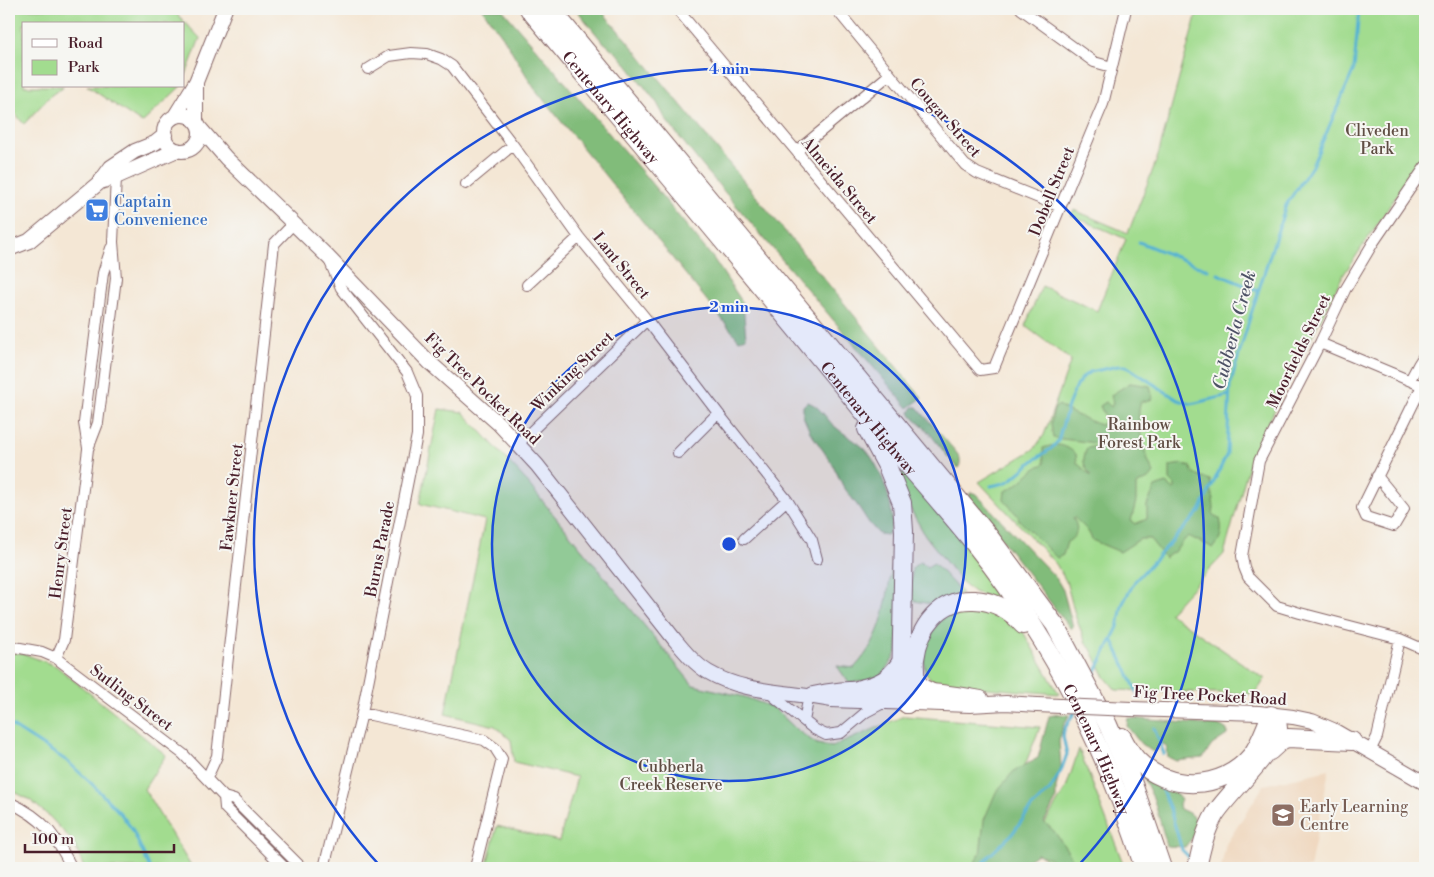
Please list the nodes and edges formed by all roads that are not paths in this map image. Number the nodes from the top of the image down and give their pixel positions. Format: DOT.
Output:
graph roads {
  1 [pos="225,9"];
  2 [pos="529,9"];
  3 [pos="551,9"];
  4 [pos="677,9"];
  5 [pos="836,9"];
  6 [pos="1021,9"];
  7 [pos="1126,9"];
  8 [pos="1112,67"];
  9 [pos="368,69"];
  10 [pos="890,75"];
  11 [pos="196,82"];
  12 [pos="175,116"];
  13 [pos="197,124"];
  14 [pos="165,135"];
  15 [pos="513,145"];
  16 [pos="182,149"];
  17 [pos="797,151"];
  18 [pos="226,158"];
  19 [pos="1425,167"];
  20 [pos="113,172"];
  21 [pos="466,184"];
  22 [pos="1061,207"];
  23 [pos="293,224"];
  24 [pos="579,237"];
  25 [pos="9,249"];
  26 [pos="328,257"];
  27 [pos="527,285"];
  28 [pos="647,320"];
  29 [pos="1320,343"];
  30 [pos="814,352"];
  31 [pos="1425,354"];
  32 [pos="980,370"];
  33 [pos="1410,380"];
  34 [pos="1424,387"];
  35 [pos="718,413"];
  36 [pos="518,444"];
  37 [pos="678,452"];
  38 [pos="1377,476"];
  39 [pos="787,500"];
  40 [pos="744,539"];
  41 [pos="817,559"];
  42 [pos="1037,631"];
  43 [pos="1400,639"];
  44 [pos="9,646"];
  45 [pos="1425,650"];
  46 [pos="56,658"];
  47 [pos="902,660"];
  48 [pos="860,689"];
  49 [pos="766,690"];
  50 [pos="913,691"];
  51 [pos="809,695"];
  52 [pos="886,702"];
  53 [pos="1006,703"];
  54 [pos="362,713"];
  55 [pos="1271,714"];
  56 [pos="804,721"];
  57 [pos="1108,725"];
  58 [pos="1352,741"];
  59 [pos="1370,751"];
  60 [pos="1258,762"];
  61 [pos="207,778"];
  62 [pos="1425,783"];
  63 [pos="224,796"];
  64 [pos="9,802"];
  65 [pos="72,868"];
  66 [pos="285,868"];
  67 [pos="302,868"];
  68 [pos="324,868"];
  69 [pos="475,868"];
  70 [pos="1144,868"];
  71 [pos="1162,868"];
  72 [pos="1197,868"];
  1 -- 11 [label="main road"];
  2 -- 30 [label="highway, Centenary Highway"];
  3 -- 57 [label="highway, Centenary Highway"];
  4 -- 17 [label="street, Almeida Street"];
  5 -- 10 [label="street, Cougar Street"];
  6 -- 8 [label="street"];
  7 -- 8 [label="street, Dobell Street"];
  8 -- 22 [label="street, Dobell Street"];
  9 -- 15 [label="street, Lant Street"];
  10 -- 17 [label="street"];
  10 -- 22 [label="street, Cougar Street"];
  11 -- 12 [label="main road"];
  11 -- 13 [label="main road"];
  12 -- 13 [label="main road"];
  12 -- 14 [label="main road"];
  13 -- 16 [label="main road"];
  13 -- 18 [label="main road, Fig Tree Pocket Road"];
  14 -- 16 [label="main road"];
  14 -- 20 [label="main road"];
  15 -- 21 [label="street"];
  15 -- 24 [label="street, Lant Street"];
  16 -- 18 [label="main road, Fig Tree Pocket Road"];
  16 -- 20 [label="main road"];
  17 -- 32 [label="street, Almeida Street"];
  18 -- 23 [label="main road, Fig Tree Pocket Road"];
  19 -- 29 [label="street, Moorfields Street"];
  20 -- 25 [label="main road"];
  20 -- 46 [label="street, Henry Street"];
  22 -- 32 [label="street, Dobell Street"];
  23 -- 26 [label="main road, Fig Tree Pocket Road"];
  23 -- 61 [label="street, Fawkner Street"];
  24 -- 27 [label="street"];
  24 -- 28 [label="street, Lant Street"];
  26 -- 36 [label="main road, Fig Tree Pocket Road"];
  26 -- 54 [label="street, Burns Parade"];
  28 -- 35 [label="street, Lant Street"];
  28 -- 36 [label="street, Winking Street"];
  29 -- 33 [label="street"];
  29 -- 43 [label="street, Moorfields Street"];
  30 -- 42 [label="highway, Centenary Highway"];
  30 -- 47 [label="highway"];
  31 -- 33 [label="street"];
  33 -- 34 [label="street"];
  34 -- 38 [label="street"];
  35 -- 37 [label="street"];
  35 -- 39 [label="street, Lant Street"];
  36 -- 49 [label="main road, Fig Tree Pocket Road"];
  38 -- 38 [label="street"];
  39 -- 40 [label="street"];
  39 -- 41 [label="street, Lant Street"];
  42 -- 50 [label="highway"];
  42 -- 70 [label="highway, Centenary Highway"];
  43 -- 45 [label="street"];
  43 -- 59 [label="street"];
  44 -- 46 [label="street, Sutling Street"];
  46 -- 61 [label="street, Sutling Street"];
  47 -- 48 [label="highway"];
  47 -- 50 [label="highway"];
  48 -- 50 [label="main road, Fig Tree Pocket Road"];
  48 -- 51 [label="main road, Fig Tree Pocket Road"];
  49 -- 51 [label="main road, Fig Tree Pocket Road"];
  49 -- 56 [label="street"];
  50 -- 52 [label="main road, Fig Tree Pocket Road"];
  50 -- 53 [label="main road, Fig Tree Pocket Road"];
  50 -- 53 [label="main road, Fig Tree Pocket Road"];
  51 -- 52 [label="main road, Fig Tree Pocket Road"];
  51 -- 56 [label="street"];
  52 -- 56 [label="street"];
  53 -- 55 [label="main road, Fig Tree Pocket Road, bridge"];
  54 -- 68 [label="street, Burns Parade"];
  54 -- 69 [label="street"];
  55 -- 57 [label="highway"];
  55 -- 58 [label="main road, Fig Tree Pocket Road"];
  55 -- 60 [label="highway"];
  57 -- 71 [label="highway, Centenary Highway"];
  58 -- 59 [label="main road, Fig Tree Pocket Road"];
  58 -- 60 [label="highway"];
  59 -- 62 [label="main road, Fig Tree Pocket Road"];
  60 -- 72 [label="highway"];
  61 -- 63 [label="street, Sutling Street"];
  63 -- 66 [label="street, Sutling Street"];
  63 -- 67 [label="street, Sutling Street"];
  64 -- 65 [label="street"];
}
